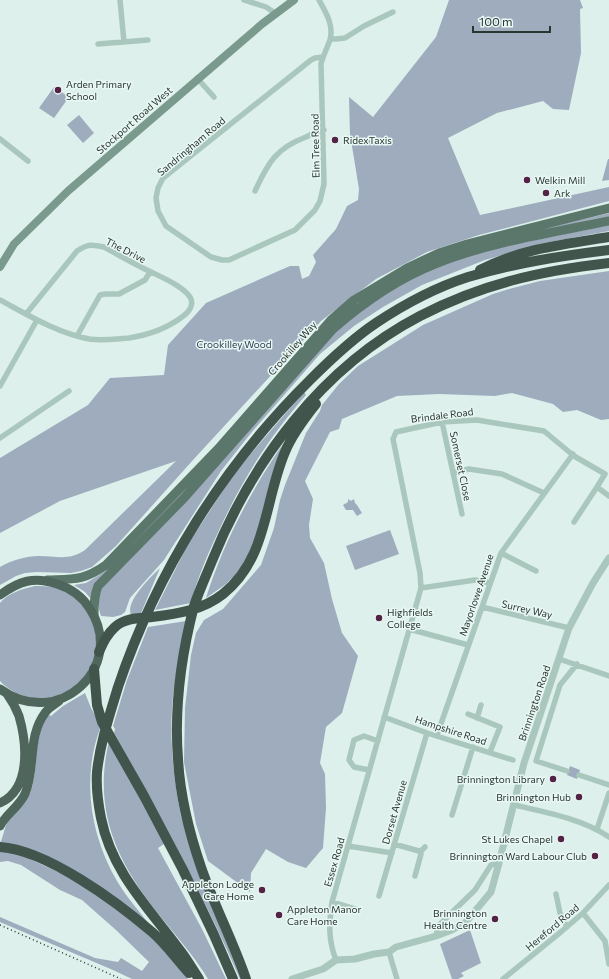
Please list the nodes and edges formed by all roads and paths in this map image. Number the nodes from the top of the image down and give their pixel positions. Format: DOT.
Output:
graph roads {
  1 [pos="120,0"];
  2 [pos="244,0"];
  3 [pos="294,0"];
  4 [pos="319,0"];
  5 [pos="393,12"];
  6 [pos="275,13"];
  7 [pos="330,39"];
  8 [pos="148,40"];
  9 [pos="124,42"];
  10 [pos="98,44"];
  11 [pos="323,57"];
  12 [pos="197,78"];
  13 [pos="214,97"];
  14 [pos="324,130"];
  15 [pos="0,139"];
  16 [pos="28,161"];
  17 [pos="255,191"];
  18 [pos="609,208"];
  19 [pos="609,222"];
  20 [pos="609,237"];
  21 [pos="609,250"];
  22 [pos="222,260"];
  23 [pos="609,263"];
  24 [pos="0,267"];
  25 [pos="150,272"];
  26 [pos="466,278"];
  27 [pos="0,300"];
  28 [pos="26,314"];
  29 [pos="37,320"];
  30 [pos="77,336"];
  31 [pos="330,382"];
  32 [pos="0,386"];
  33 [pos="69,391"];
  34 [pos="442,422"];
  35 [pos="0,438"];
  36 [pos="573,454"];
  37 [pos="453,473"];
  38 [pos="597,488"];
  39 [pos="544,493"];
  40 [pos="609,496"];
  41 [pos="462,514"];
  42 [pos="574,522"];
  43 [pos="501,553"];
  44 [pos="609,558"];
  45 [pos="536,571"];
  46 [pos="46,580"];
  47 [pos="490,583"];
  48 [pos="421,588"];
  49 [pos="0,595"];
  50 [pos="482,607"];
  51 [pos="94,615"];
  52 [pos="569,628"];
  53 [pos="410,629"];
  54 [pos="468,645"];
  55 [pos="99,652"];
  56 [pos="559,659"];
  57 [pos="577,664"];
  58 [pos="94,669"];
  59 [pos="609,676"];
  60 [pos="4,692"];
  61 [pos="60,700"];
  62 [pos="481,705"];
  63 [pos="468,714"];
  64 [pos="384,717"];
  65 [pos="477,718"];
  66 [pos="427,733"];
  67 [pos="437,735"];
  68 [pos="378,741"];
  69 [pos="473,747"];
  70 [pos="490,752"];
  71 [pos="513,760"];
  72 [pos="369,770"];
  73 [pos="567,771"];
  74 [pos="579,775"];
  75 [pos="609,784"];
  76 [pos="609,793"];
  77 [pos="0,803"];
  78 [pos="514,805"];
  79 [pos="452,815"];
  80 [pos="0,826"];
  81 [pos="597,830"];
  82 [pos="609,837"];
  83 [pos="394,844"];
  84 [pos="348,846"];
  85 [pos="0,847"];
  86 [pos="425,847"];
  87 [pos="420,852"];
  88 [pos="392,853"];
  89 [pos="499,863"];
  90 [pos="415,876"];
  91 [pos="609,884"];
  92 [pos="556,894"];
  93 [pos="379,896"];
  94 [pos="332,902"];
  95 [pos="358,910"];
  96 [pos="583,913"];
  97 [pos="567,927"];
  98 [pos="436,936"];
  99 [pos="607,940"];
  100 [pos="389,952"];
  101 [pos="336,960"];
  102 [pos="609,964"];
  103 [pos="509,974"];
  104 [pos="194,979"];
  105 [pos="199,979"];
  106 [pos="233,979"];
  107 [pos="246,979"];
  108 [pos="292,979"];
  109 [pos="397,979"];
  110 [pos="503,979"];
  111 [pos="513,979"];
  1 -- 9 [label="street"];
  2 -- 6 [label="street"];
  3 -- 6 [label="main road, Stockport Road West"];
  4 -- 7 [label="street, Elm Tree Road"];
  5 -- 7 [label="street"];
  6 -- 12 [label="main road, Stockport Road West"];
  7 -- 11 [label="street, Elm Tree Road"];
  8 -- 9 [label="street"];
  9 -- 10 [label="street"];
  11 -- 14 [label="street, Elm Tree Road"];
  11 -- 22 [label="street, Sandringham Road"];
  12 -- 13 [label="street"];
  12 -- 24 [label="main road, Stockport Road West"];
  14 -- 17 [label="street"];
  14 -- 22 [label="street, Elm Tree Road"];
  15 -- 16 [label="street"];
  18 -- 46 [label="main road, Crookilley Way"];
  19 -- 51 [label="main road, Crookilley Way"];
  20 -- 26 [label="highway"];
  21 -- 26 [label="highway"];
  23 -- 31 [label="highway"];
  25 -- 28 [label="street, The Drive"];
  25 -- 30 [label="street"];
  25 -- 30 [label="street, The Drive"];
  26 -- 105 [label="highway"];
  27 -- 28 [label="street"];
  28 -- 29 [label="street"];
  29 -- 30 [label="street"];
  29 -- 32 [label="street"];
  31 -- 55 [label="highway"];
  31 -- 107 [label="highway"];
  33 -- 35 [label="street"];
  34 -- 36 [label="street, Brindale Road"];
  34 -- 37 [label="street, Somerset Close"];
  34 -- 48 [label="street, Brindale Road"];
  36 -- 38 [label="street, Brindale Road"];
  36 -- 39 [label="street, Mayorlowe Avenue"];
  37 -- 39 [label="street"];
  37 -- 41 [label="street, Somerset Close"];
  38 -- 40 [label="street"];
  38 -- 42 [label="street"];
  39 -- 43 [label="street, Mayorlowe Avenue"];
  43 -- 45 [label="street"];
  43 -- 47 [label="street, Mayorlowe Avenue"];
  44 -- 52 [label="street, Brinnington Road"];
  46 -- 49 [label="highway"];
  46 -- 51 [label="highway"];
  47 -- 48 [label="street"];
  47 -- 50 [label="street, Mayorlowe Avenue"];
  48 -- 53 [label="street, Essex Road"];
  50 -- 52 [label="street, Surrey Way"];
  50 -- 54 [label="street, Mayorlowe Avenue"];
  51 -- 55 [label="highway"];
  52 -- 56 [label="street, Brinnington Road"];
  53 -- 54 [label="street"];
  53 -- 64 [label="street, Essex Road"];
  54 -- 67 [label="street, Mayorlowe Avenue"];
  55 -- 58 [label="highway"];
  56 -- 57 [label="street"];
  56 -- 78 [label="street, Brinnington Road"];
  57 -- 59 [label="street"];
  57 -- 73 [label="street"];
  58 -- 61 [label="highway"];
  58 -- 106 [label="highway"];
  60 -- 61 [label="highway"];
  60 -- 77 [label="highway"];
  61 -- 80 [label="highway"];
  62 -- 65 [label="street"];
  63 -- 65 [label="street"];
  64 -- 66 [label="street, Hampshire Road"];
  64 -- 68 [label="street, Essex Road"];
  65 -- 70 [label="street"];
  66 -- 67 [label="street, Hampshire Road"];
  66 -- 83 [label="street, Dorset Avenue"];
  67 -- 69 [label="street, Hampshire Road"];
  68 -- 72 [label="street, Essex Road"];
  68 -- 72 [label="street"];
  69 -- 70 [label="street, Hampshire Road"];
  69 -- 79 [label="street"];
  70 -- 71 [label="street, Hampshire Road"];
  72 -- 84 [label="street, Essex Road"];
  74 -- 75 [label="street"];
  76 -- 81 [label="street"];
  78 -- 81 [label="street"];
  78 -- 89 [label="street, Brinnington Road"];
  81 -- 82 [label="street"];
  83 -- 87 [label="street"];
  83 -- 88 [label="street, Dorset Avenue"];
  84 -- 88 [label="street"];
  84 -- 94 [label="street, Essex Road"];
  85 -- 104 [label="highway"];
  86 -- 87 [label="street"];
  87 -- 90 [label="street"];
  88 -- 93 [label="street, Dorset Avenue"];
  89 -- 98 [label="street"];
  89 -- 98 [label="street, Brinnington Road"];
  91 -- 96 [label="street, Hereford Road"];
  92 -- 97 [label="street"];
  94 -- 95 [label="street"];
  94 -- 101 [label="street, Essex Road"];
  96 -- 97 [label="street, Hereford Road"];
  96 -- 99 [label="street"];
  97 -- 103 [label="street, Hereford Road"];
  98 -- 100 [label="street, Brinnington Road"];
  99 -- 102 [label="street"];
  100 -- 101 [label="street, Brinnington Road"];
  100 -- 109 [label="street"];
  101 -- 108 [label="street"];
  103 -- 110 [label="street, Hereford Road"];
  103 -- 111 [label="street"];
}
